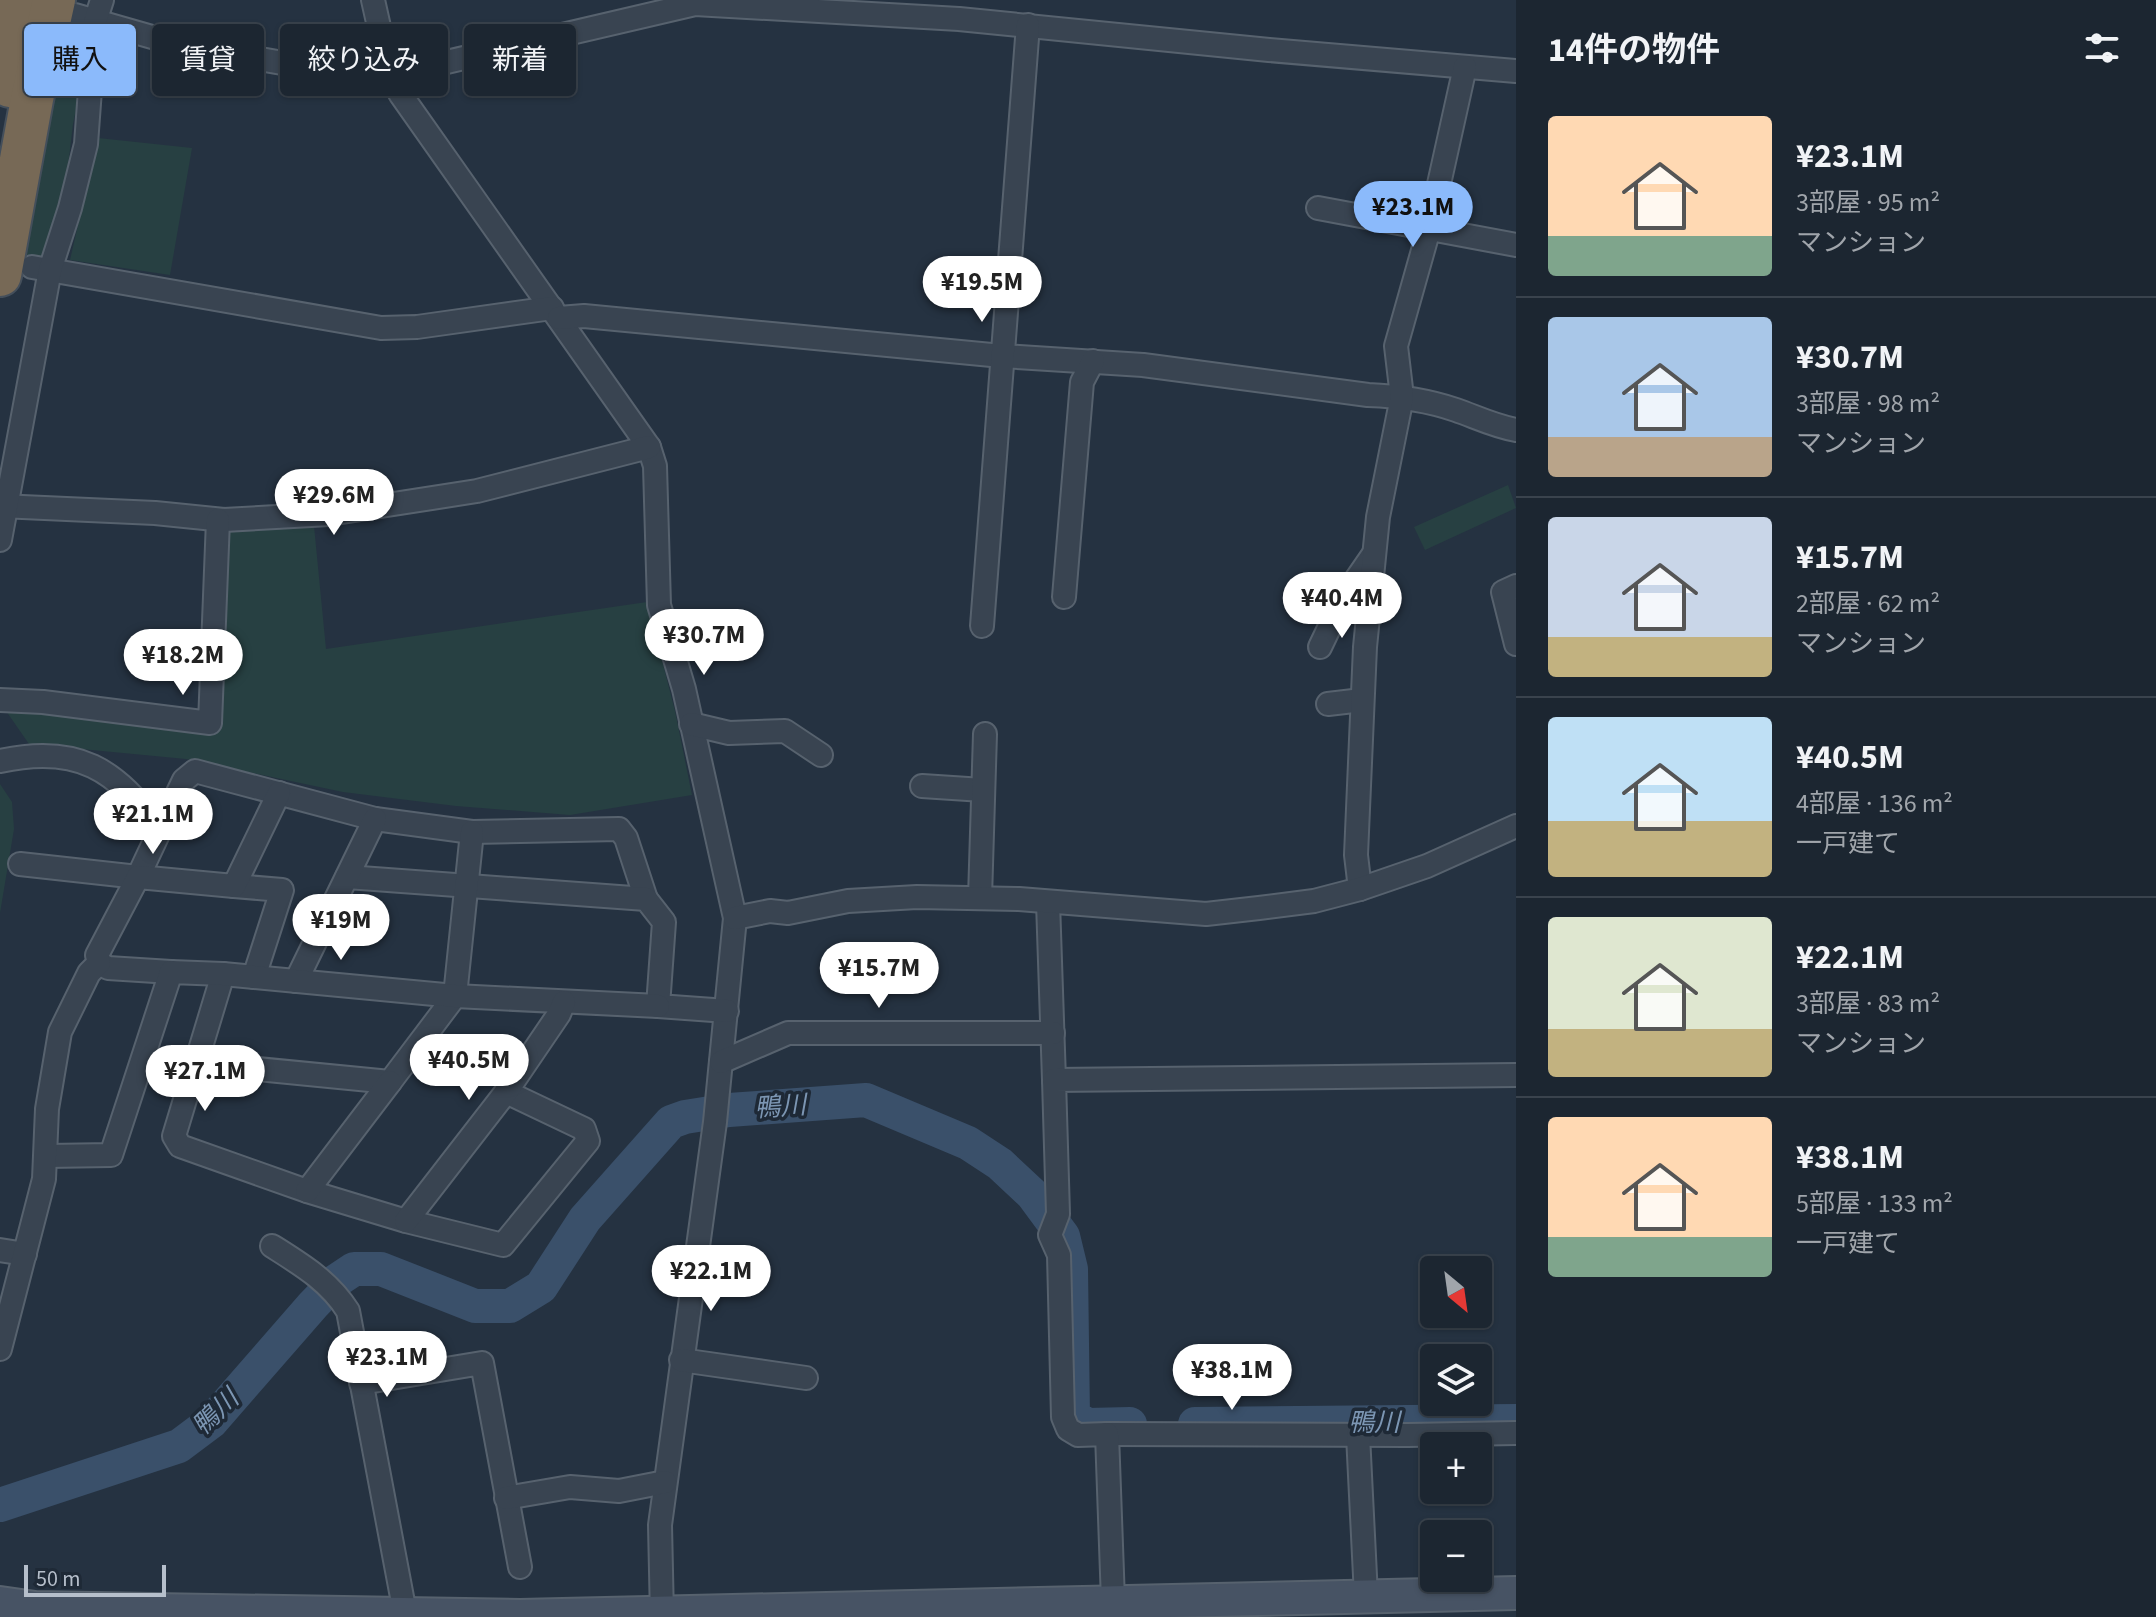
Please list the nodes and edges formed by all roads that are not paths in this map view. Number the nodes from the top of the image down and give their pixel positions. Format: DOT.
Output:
graph roads {
  1 [pos="21,0"];
  2 [pos="102,0"];
  3 [pos="373,0"];
  4 [pos="864,7"];
  5 [pos="960,9"];
  6 [pos="75,12"];
  7 [pos="378,24"];
  8 [pos="1028,25"];
  9 [pos="448,60"];
  10 [pos="280,63"];
  11 [pos="1465,67"];
  12 [pos="1516,71"];
  13 [pos="402,96"];
  14 [pos="0,159"];
  15 [pos="1318,208"];
  16 [pos="1429,229"];
  17 [pos="1516,245"];
  18 [pos="27,270"];
  19 [pos="556,313"];
  20 [pos="1002,356"];
  21 [pos="1093,361"];
  22 [pos="1402,397"];
  23 [pos="1516,430"];
  24 [pos="649,447"];
  25 [pos="4,506"];
  26 [pos="218,520"];
  27 [pos="0,540"];
  28 [pos="1374,554"];
  29 [pos="1516,586"];
  30 [pos="1064,597"];
  31 [pos="982,626"];
  32 [pos="739,643"];
  33 [pos="1516,644"];
  34 [pos="1320,647"];
  35 [pos="673,652"];
  36 [pos="0,700"];
  37 [pos="1362,700"];
  38 [pos="1328,704"];
  39 [pos="691,724"];
  40 [pos="985,734"];
  41 [pos="821,755"];
  42 [pos="0,761"];
  43 [pos="922,786"];
  44 [pos="983,790"];
  45 [pos="279,793"];
  46 [pos="375,819"];
  47 [pos="1516,826"];
  48 [pos="160,830"];
  49 [pos="472,832"];
  50 [pos="20,864"];
  51 [pos="138,877"];
  52 [pos="347,877"];
  53 [pos="468,885"];
  54 [pos="234,886"];
  55 [pos="1360,889"];
  56 [pos="980,898"];
  57 [pos="646,899"];
  58 [pos="1048,902"];
  59 [pos="735,918"];
  60 [pos="99,963"];
  61 [pos="171,972"];
  62 [pos="223,974"];
  63 [pos="254,977"];
  64 [pos="296,981"];
  65 [pos="455,996"];
  66 [pos="564,1002"];
  67 [pos="658,1006"];
  68 [pos="727,1011"];
  69 [pos="1053,1033"];
  70 [pos="721,1062"];
  71 [pos="196,1063"];
  72 [pos="1516,1075"];
  73 [pos="1054,1080"];
  74 [pos="390,1082"];
  75 [pos="506,1092"];
  76 [pos="47,1156"];
  77 [pos="307,1191"];
  78 [pos="406,1221"];
  79 [pos="272,1246"];
  80 [pos="0,1250"];
  81 [pos="25,1254"];
  82 [pos="0,1349"];
  83 [pos="681,1360"];
  84 [pos="806,1378"];
  85 [pos="361,1383"];
  86 [pos="1516,1433"];
  87 [pos="1107,1434"];
  88 [pos="1358,1435"];
  89 [pos="665,1482"];
  90 [pos="506,1498"];
  91 [pos="520,1567"];
  92 [pos="1516,1593"];
  93 [pos="1366,1596"];
  94 [pos="0,1603"];
  95 [pos="1098,1606"];
  96 [pos="405,1613"];
  97 [pos="662,1615"];
  1 -- 14 [label="highway"];
  2 -- 6 [label="street"];
  3 -- 7 [label="street"];
  4 -- 5 [label="street"];
  4 -- 9 [label="street"];
  5 -- 8 [label="street"];
  6 -- 10 [label="street"];
  6 -- 18 [label="highway"];
  6 -- 18 [label="street"];
  8 -- 11 [label="street"];
  8 -- 20 [label="street"];
  11 -- 12 [label="street"];
  11 -- 16 [label="street"];
  13 -- 19 [label="street"];
  15 -- 16 [label="street"];
  16 -- 17 [label="street"];
  16 -- 22 [label="street"];
  18 -- 19 [label="street"];
  18 -- 25 [label="street"];
  19 -- 20 [label="street"];
  19 -- 24 [label="street"];
  20 -- 21 [label="street"];
  20 -- 31 [label="street"];
  21 -- 22 [label="street"];
  21 -- 30 [label="street"];
  22 -- 23 [label="street"];
  22 -- 28 [label="street"];
  24 -- 26 [label="street"];
  24 -- 35 [label="street"];
  25 -- 26 [label="street"];
  25 -- 27 [label="street"];
  26 -- 36 [label="street"];
  28 -- 34 [label="street"];
  28 -- 37 [label="street"];
  29 -- 33 [label="street"];
  32 -- 35 [label="street"];
  35 -- 39 [label="street"];
  37 -- 38 [label="street"];
  37 -- 55 [label="street"];
  39 -- 41 [label="street"];
  39 -- 59 [label="street"];
  40 -- 44 [label="street"];
  42 -- 48 [label="street"];
  43 -- 44 [label="street"];
  44 -- 56 [label="street"];
  45 -- 46 [label="street"];
  45 -- 48 [label="street"];
  45 -- 54 [label="street"];
  46 -- 49 [label="street"];
  46 -- 52 [label="street"];
  47 -- 55 [label="street"];
  48 -- 51 [label="street"];
  49 -- 53 [label="street"];
  49 -- 57 [label="street"];
  50 -- 51 [label="street"];
  51 -- 54 [label="street"];
  51 -- 60 [label="street"];
  52 -- 53 [label="street"];
  52 -- 64 [label="street"];
  53 -- 57 [label="street"];
  53 -- 65 [label="street"];
  54 -- 63 [label="street"];
  55 -- 58 [label="street"];
  56 -- 58 [label="street"];
  56 -- 59 [label="street"];
  57 -- 67 [label="street"];
  58 -- 69 [label="street"];
  59 -- 68 [label="street"];
  60 -- 61 [label="street"];
  60 -- 76 [label="street"];
  61 -- 62 [label="street"];
  61 -- 76 [label="street"];
  62 -- 63 [label="street"];
  62 -- 71 [label="street"];
  63 -- 64 [label="street"];
  64 -- 65 [label="street"];
  65 -- 66 [label="street"];
  65 -- 74 [label="street"];
  66 -- 67 [label="street"];
  66 -- 75 [label="street"];
  67 -- 68 [label="street"];
  68 -- 70 [label="street"];
  69 -- 70 [label="street"];
  69 -- 73 [label="street"];
  70 -- 83 [label="street"];
  71 -- 74 [label="street"];
  71 -- 77 [label="street"];
  72 -- 73 [label="street"];
  73 -- 87 [label="street"];
  74 -- 77 [label="street"];
  75 -- 78 [label="street"];
  75 -- 78 [label="street"];
  76 -- 81 [label="street"];
  77 -- 78 [label="street"];
  79 -- 85 [label="street"];
  80 -- 81 [label="street"];
  81 -- 82 [label="street"];
  83 -- 84 [label="street"];
  83 -- 89 [label="street"];
  85 -- 90 [label="street"];
  85 -- 96 [label="street"];
  86 -- 88 [label="street"];
  87 -- 88 [label="street"];
  87 -- 95 [label="street"];
  88 -- 93 [label="street"];
  89 -- 90 [label="street"];
  89 -- 97 [label="street"];
  90 -- 91 [label="street"];
  92 -- 93 [label="main road"];
  93 -- 95 [label="main road"];
  94 -- 96 [label="main road"];
  95 -- 97 [label="main road"];
  96 -- 97 [label="main road"];
}
